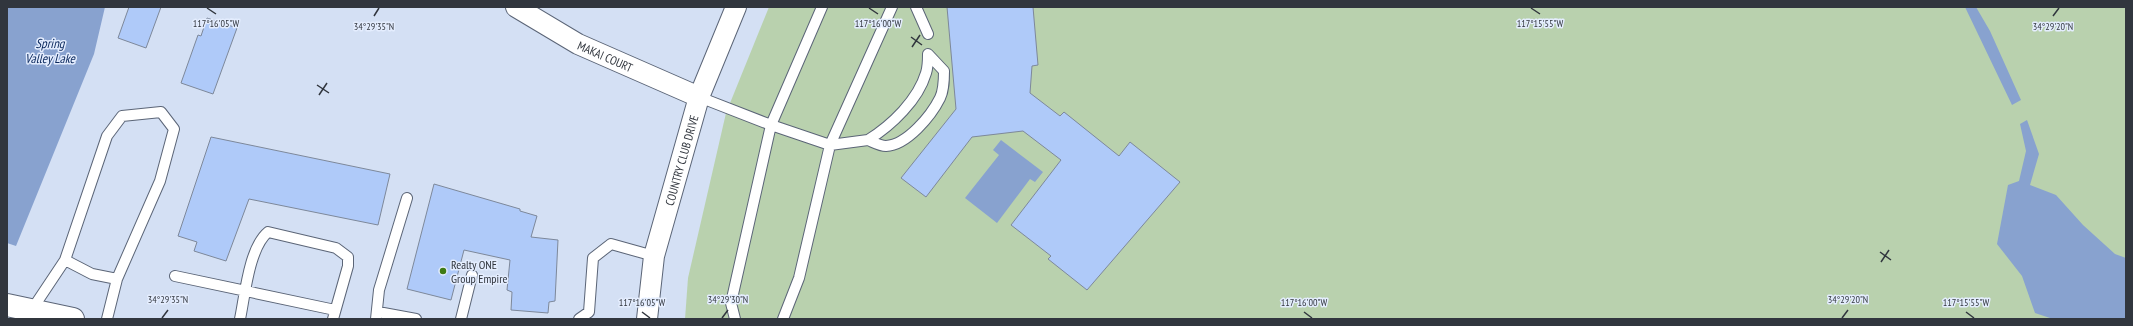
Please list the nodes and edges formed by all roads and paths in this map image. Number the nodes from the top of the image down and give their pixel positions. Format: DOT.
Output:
graph roads {
  1 [pos="516,7"];
  2 [pos="736,7"];
  3 [pos="822,7"];
  4 [pos="892,7"];
  5 [pos="916,7"];
  6 [pos="928,34"];
  7 [pos="699,97"];
  8 [pos="772,125"];
  9 [pos="868,140"];
  10 [pos="830,145"];
  11 [pos="407,198"];
  12 [pos="654,256"];
  13 [pos="65,260"];
  14 [pos="472,275"];
  15 [pos="175,276"];
  16 [pos="117,279"];
  17 [pos="246,292"];
  18 [pos="7,305"];
  19 [pos="31,311"];
  20 [pos="334,314"];
  21 [pos="377,315"];
  22 [pos="60,318"];
  23 [pos="107,319"];
  24 [pos="240,319"];
  25 [pos="416,319"];
  26 [pos="461,319"];
  27 [pos="579,319"];
  28 [pos="647,319"];
  29 [pos="735,319"];
  30 [pos="782,319"];
  1 -- 7 [label="street, MAKAI COURT"];
  2 -- 7 [label="street, COUNTRY CLUB DRIVE"];
  3 -- 8 [label="lane"];
  4 -- 10 [label="lane"];
  5 -- 6 [label="lane"];
  7 -- 8 [label="lane"];
  7 -- 12 [label="street, COUNTRY CLUB DRIVE"];
  8 -- 10 [label="lane"];
  8 -- 29 [label="lane"];
  9 -- 9 [label="lane"];
  9 -- 10 [label="lane"];
  10 -- 30 [label="lane"];
  11 -- 21 [label="lane"];
  12 -- 27 [label="lane"];
  12 -- 28 [label="street, COUNTRY CLUB DRIVE"];
  13 -- 16 [label="lane"];
  13 -- 16 [label="lane"];
  13 -- 19 [label="lane"];
  14 -- 26 [label="lane"];
  15 -- 17 [label="lane"];
  16 -- 23 [label="lane"];
  17 -- 20 [label="lane"];
  17 -- 20 [label="lane"];
  17 -- 24 [label="lane"];
  18 -- 19 [label="street"];
  19 -- 22 [label="street"];
  21 -- 25 [label="lane"];
}
